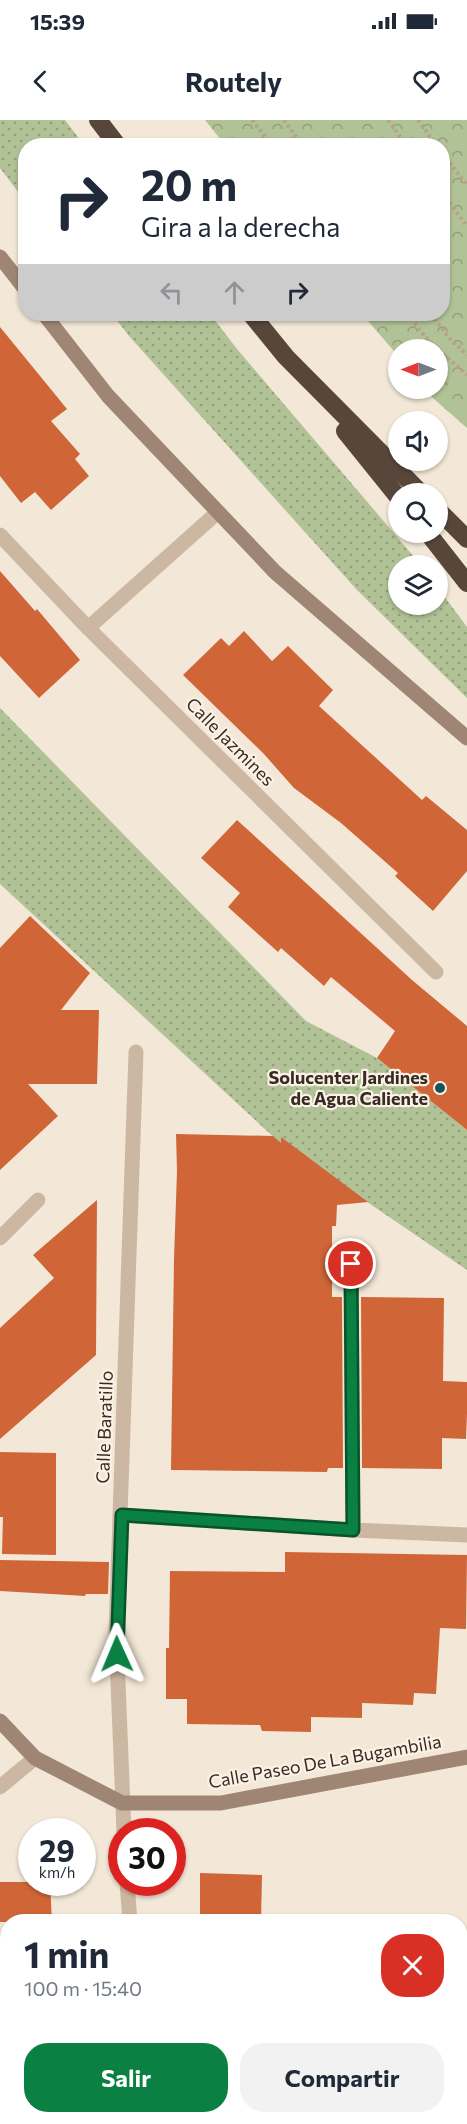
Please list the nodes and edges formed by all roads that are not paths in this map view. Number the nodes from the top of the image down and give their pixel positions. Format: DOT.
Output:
graph roads {
  1 [pos="98,120"];
  2 [pos="112,138"];
  3 [pos="0,257"];
  4 [pos="18,280"];
  5 [pos="49,321"];
  6 [pos="257,321"];
  7 [pos="285,357"];
  8 [pos="411,483"];
  9 [pos="388,484"];
  10 [pos="218,512"];
  11 [pos="448,520"];
  12 [pos="0,536"];
  13 [pos="467,539"];
  14 [pos="436,543"];
  15 [pos="467,583"];
  16 [pos="88,628"];
  17 [pos="467,738"];
  18 [pos="436,972"];
  19 [pos="136,1052"];
  20 [pos="38,1200"];
  21 [pos="0,1238"];
  22 [pos="351,1264"];
  23 [pos="122,1515"];
  24 [pos="353,1530"];
  25 [pos="467,1535"];
  26 [pos="0,1721"];
  27 [pos="467,1757"];
  28 [pos="35,1758"];
  29 [pos="0,1787"];
  30 [pos="122,1803"];
  31 [pos="123,1818"];
  32 [pos="128,1896"];
  33 [pos="129,1914"];
  1 -- 2 [label="highway"];
  3 -- 4 [label="street"];
  5 -- 10 [label="street"];
  6 -- 7 [label="highway"];
  7 -- 8 [label="highway"];
  7 -- 9 [label="highway"];
  10 -- 16 [label="street"];
  10 -- 17 [label="street"];
  11 -- 13 [label="highway"];
  12 -- 16 [label="street, Calle Jazmines"];
  14 -- 15 [label="highway"];
  16 -- 18 [label="street, Calle Jazmines"];
  19 -- 23 [label="street, Calle Baratillo"];
  20 -- 21 [label="street"];
  22 -- 24 [label="street"];
  23 -- 24 [label="street"];
  23 -- 30 [label="street, Calle Baratillo"];
  24 -- 25 [label="street"];
  26 -- 28 [label="street, Calle Paseo De La Bugambilia"];
  27 -- 30 [label="street, Calle Paseo De La Bugambilia"];
  28 -- 29 [label="street"];
  28 -- 30 [label="street, Calle Paseo De La Bugambilia"];
  30 -- 31 [label="street, Calle Baratillo"];
  32 -- 33 [label="street"];
}
